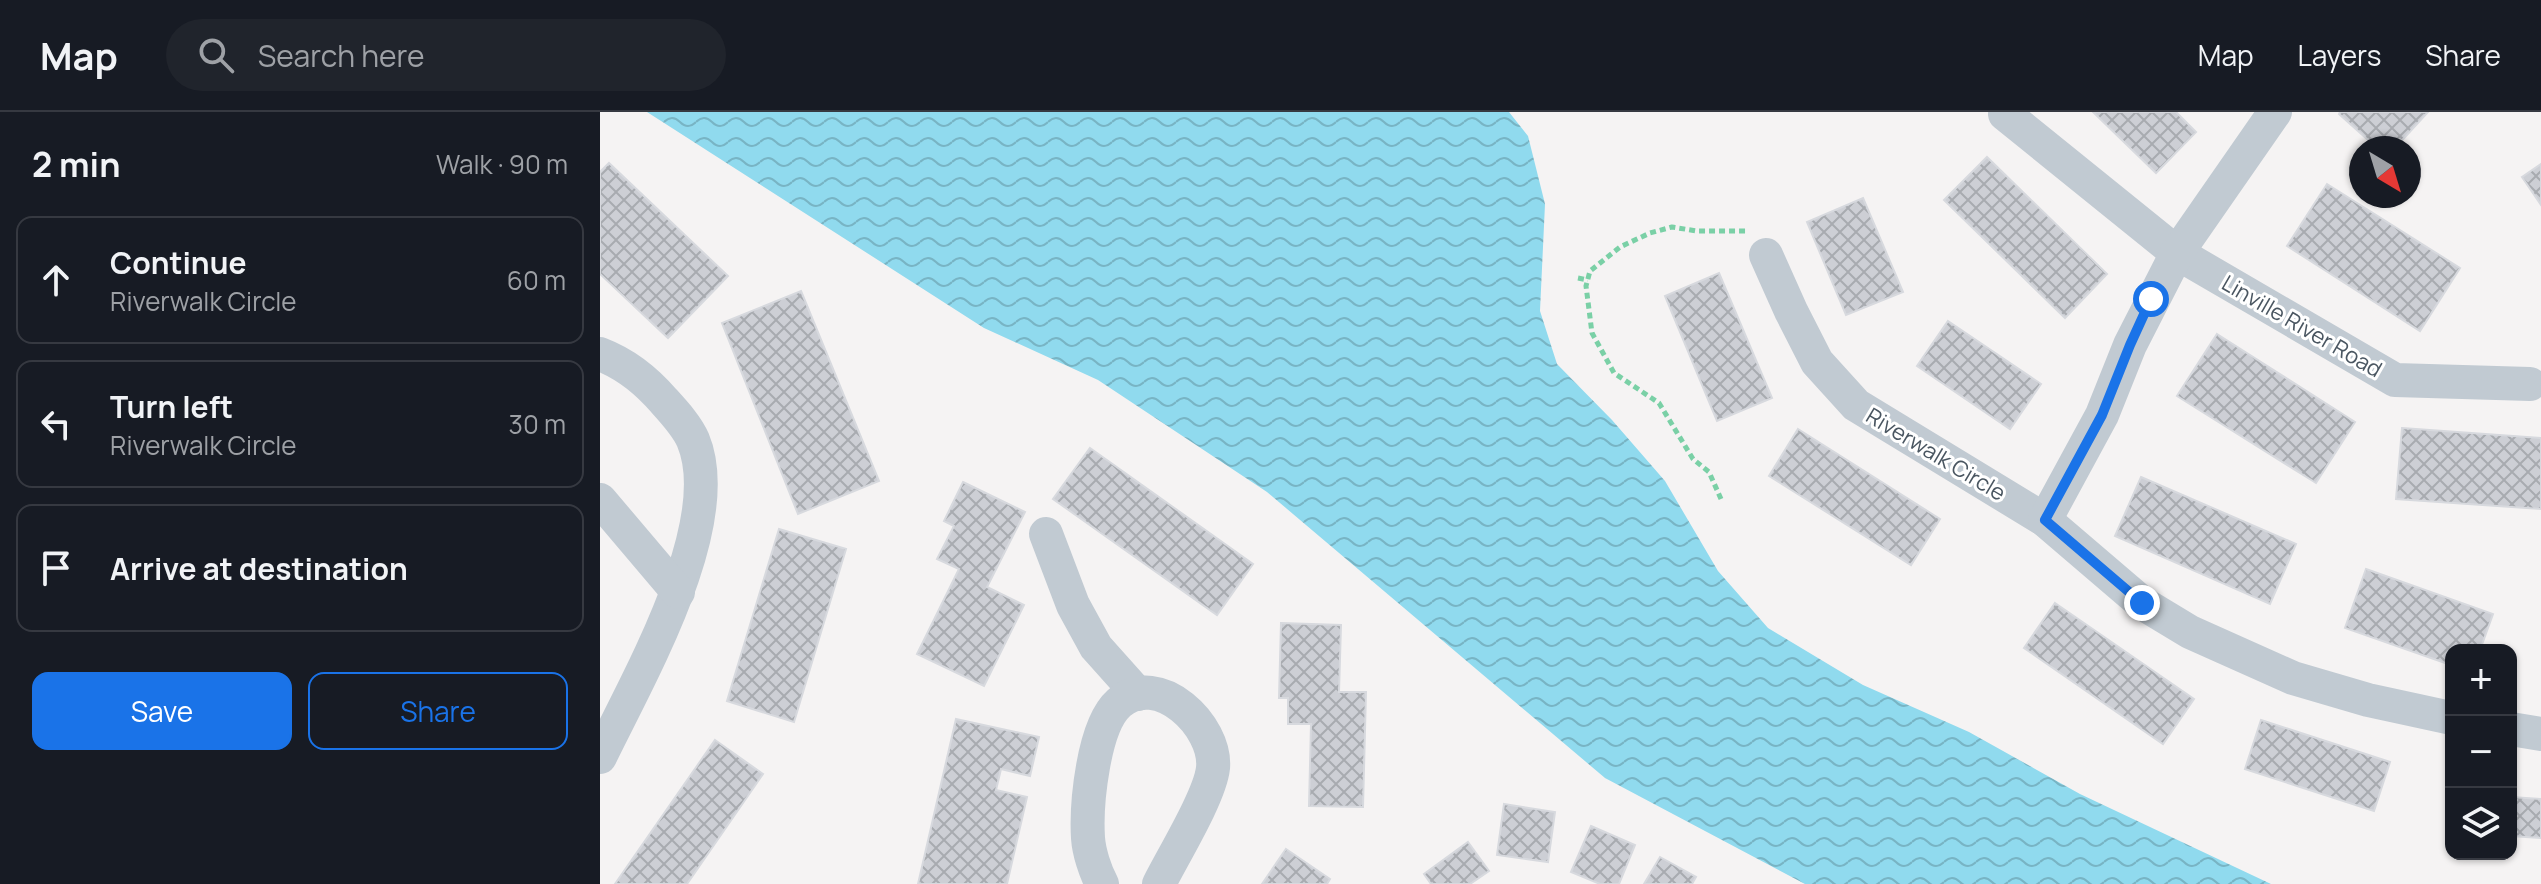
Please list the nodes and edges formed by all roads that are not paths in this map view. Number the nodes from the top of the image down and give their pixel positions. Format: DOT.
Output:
graph roads {
  1 [pos="2275,112"];
  2 [pos="2005,114"];
  3 [pos="2177,253"];
  4 [pos="1766,255"];
  5 [pos="600,354"];
  6 [pos="2530,384"];
  7 [pos="600,500"];
  8 [pos="2045,520"];
  9 [pos="1046,534"];
  10 [pos="678,592"];
  11 [pos="1138,694"];
  12 [pos="2445,717"];
  13 [pos="2517,730"];
  14 [pos="2541,734"];
  15 [pos="600,757"];
  16 [pos="1102,884"];
  17 [pos="1159,884"];
  1 -- 3 [label="street"];
  2 -- 3 [label="street, Linville River Road"];
  3 -- 6 [label="street, Linville River Road"];
  3 -- 8 [label="street"];
  4 -- 8 [label="street, Riverwalk Circle"];
  5 -- 10 [label="street"];
  7 -- 10 [label="street"];
  8 -- 12 [label="street, Riverwalk Circle"];
  9 -- 11 [label="street"];
  10 -- 15 [label="street"];
  11 -- 16 [label="street"];
  11 -- 17 [label="street"];
  13 -- 14 [label="street"];
}
